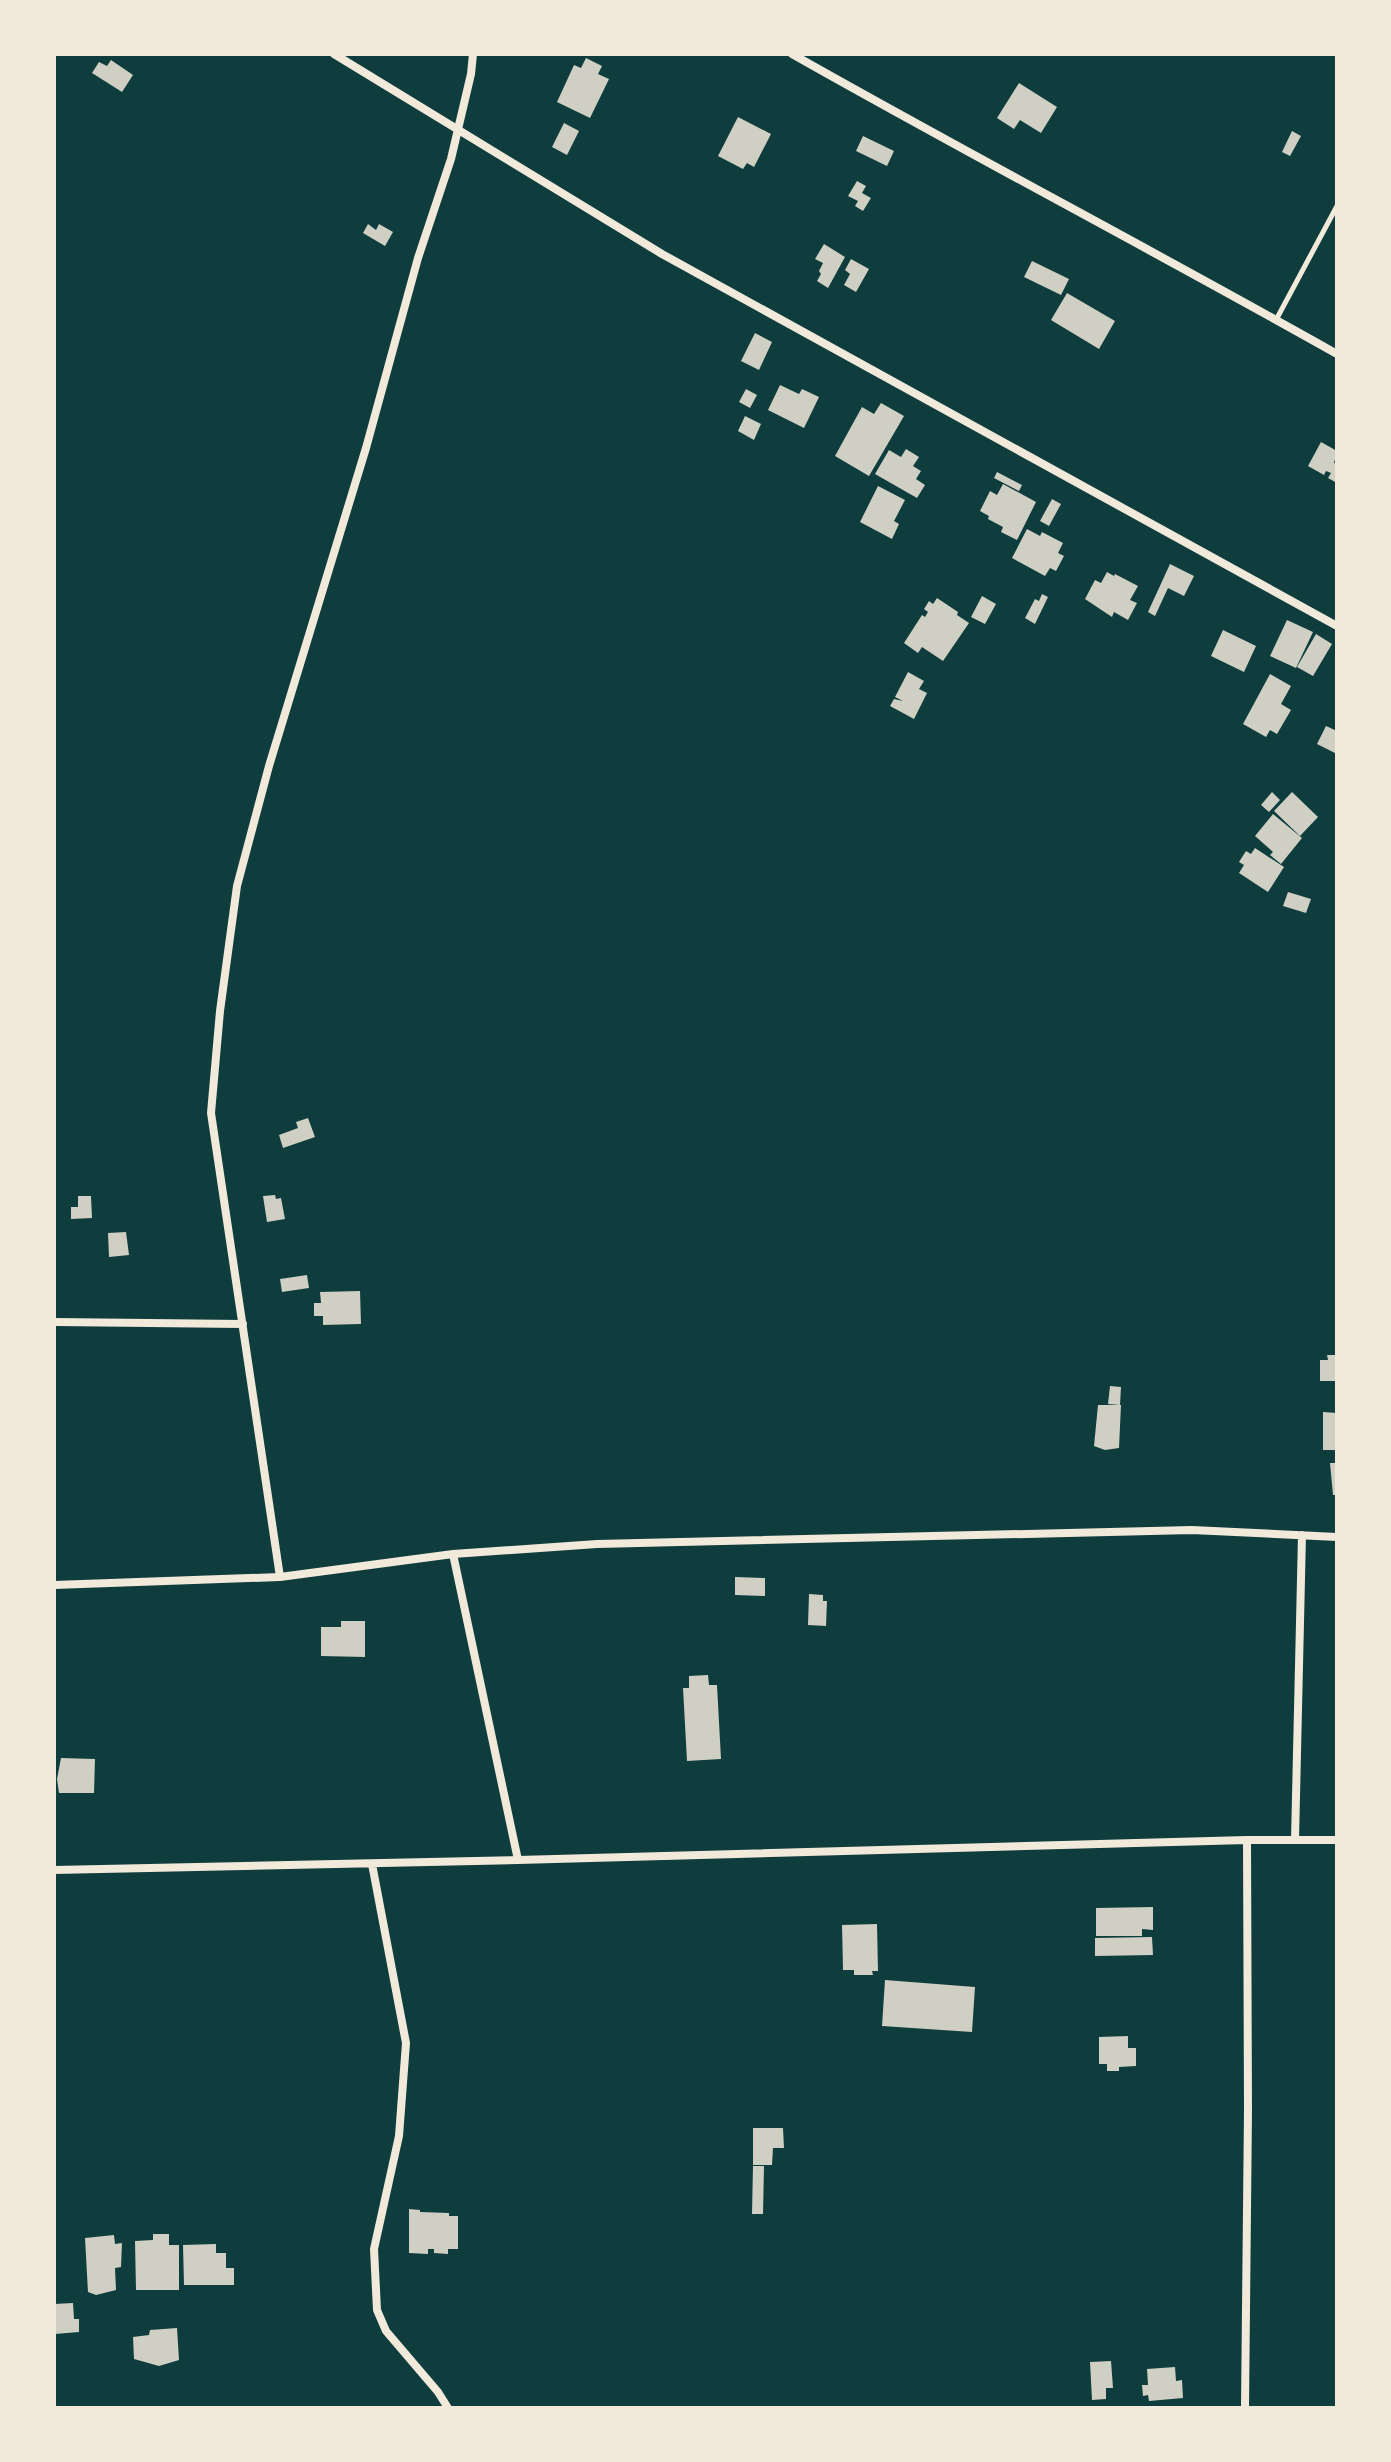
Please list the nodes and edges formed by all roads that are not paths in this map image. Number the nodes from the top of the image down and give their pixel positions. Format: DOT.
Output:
graph roads {
  1 [pos="334,54"];
  2 [pos="473,54"];
  3 [pos="792,54"];
  4 [pos="458,130"];
  5 [pos="1337,206"];
  6 [pos="1276,320"];
  7 [pos="1337,354"];
  8 [pos="1337,626"];
  9 [pos="54,1322"];
  10 [pos="243,1324"];
  11 [pos="1302,1535"];
  12 [pos="1337,1537"];
  13 [pos="453,1554"];
  14 [pos="280,1577"];
  15 [pos="54,1585"];
  16 [pos="1247,1840"];
  17 [pos="1295,1840"];
  18 [pos="1337,1840"];
  19 [pos="518,1860"];
  20 [pos="372,1864"];
  21 [pos="54,1870"];
  22 [pos="448,2408"];
  23 [pos="1245,2408"];
  1 -- 4 [label="street"];
  2 -- 4 [label="street"];
  3 -- 6 [label="street"];
  4 -- 8 [label="street"];
  4 -- 10 [label="street"];
  5 -- 6 [label="lane"];
  6 -- 7 [label="street"];
  9 -- 10 [label="street"];
  10 -- 14 [label="street"];
  11 -- 12 [label="street"];
  11 -- 13 [label="street"];
  11 -- 17 [label="street"];
  13 -- 14 [label="street"];
  13 -- 19 [label="street"];
  14 -- 15 [label="street"];
  16 -- 17 [label="street"];
  16 -- 19 [label="street"];
  16 -- 23 [label="street"];
  17 -- 18 [label="street"];
  19 -- 20 [label="street"];
  20 -- 21 [label="street"];
  20 -- 22 [label="street"];
}
